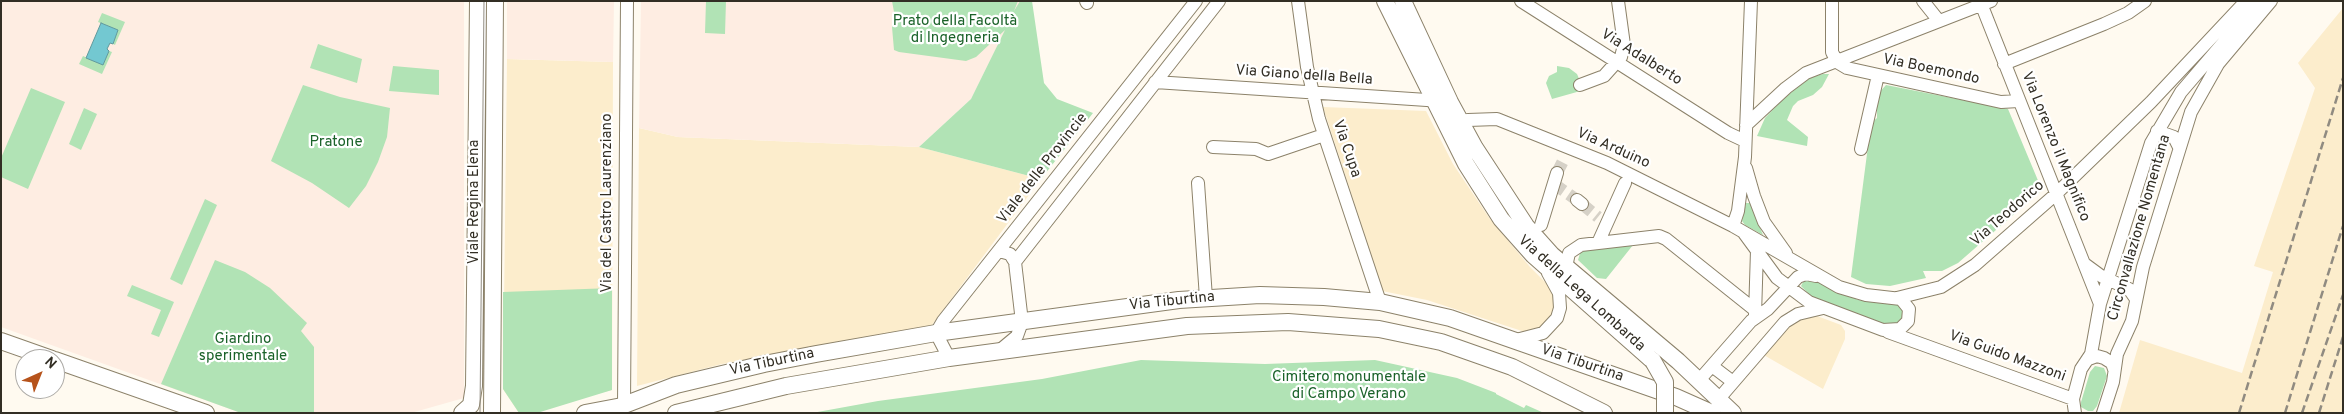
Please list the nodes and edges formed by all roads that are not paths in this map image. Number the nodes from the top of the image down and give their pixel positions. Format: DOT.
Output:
graph roads {
  1 [pos="478,1"];
  2 [pos="496,1"];
  3 [pos="627,1"];
  4 [pos="1196,1"];
  5 [pos="1219,1"];
  6 [pos="1298,1"];
  7 [pos="1385,1"];
  8 [pos="1402,1"];
  9 [pos="1521,1"];
  10 [pos="1618,1"];
  11 [pos="1751,1"];
  12 [pos="1832,1"];
  13 [pos="1923,1"];
  14 [pos="2145,1"];
  15 [pos="2246,1"];
  16 [pos="2258,1"];
  17 [pos="2271,1"];
  18 [pos="1984,2"];
  19 [pos="1939,21"];
  20 [pos="1618,62"];
  21 [pos="1838,62"];
  22 [pos="2004,64"];
  23 [pos="1878,75"];
  24 [pos="1156,82"];
  25 [pos="1580,85"];
  26 [pos="1312,93"];
  27 [pos="1442,101"];
  28 [pos="2019,101"];
  29 [pos="1113,107"];
  30 [pos="1128,118"];
  31 [pos="1453,123"];
  32 [pos="1746,125"];
  33 [pos="2157,131"];
  34 [pos="1324,135"];
  35 [pos="1745,141"];
  36 [pos="1213,147"];
  37 [pos="2179,147"];
  38 [pos="1861,149"];
  39 [pos="1745,157"];
  40 [pos="1557,173"];
  41 [pos="1198,183"];
  42 [pos="1625,183"];
  43 [pos="2056,194"];
  44 [pos="1513,221"];
  45 [pos="1541,225"];
  46 [pos="1733,226"];
  47 [pos="1744,233"];
  48 [pos="1598,243"];
  49 [pos="1757,250"];
  50 [pos="999,251"];
  51 [pos="1533,255"];
  52 [pos="1015,262"];
  53 [pos="1798,263"];
  54 [pos="2084,263"];
  55 [pos="1566,267"];
  56 [pos="1828,280"];
  57 [pos="2108,280"];
  58 [pos="1787,288"];
  59 [pos="1206,298"];
  60 [pos="1896,298"];
  61 [pos="2136,299"];
  62 [pos="1380,302"];
  63 [pos="2100,304"];
  64 [pos="1822,308"];
  65 [pos="1755,313"];
  66 [pos="1909,319"];
  67 [pos="1022,322"];
  68 [pos="1883,330"];
  69 [pos="936,333"];
  70 [pos="1516,340"];
  71 [pos="1,341"];
  72 [pos="1930,346"];
  73 [pos="23,349"];
  74 [pos="997,352"];
  75 [pos="949,358"];
  76 [pos="2089,359"];
  77 [pos="65,364"];
  78 [pos="1712,366"];
  79 [pos="2114,369"];
  80 [pos="1702,377"];
  81 [pos="1733,382"];
  82 [pos="1723,394"];
  83 [pos="2072,399"];
  84 [pos="467,408"];
  85 [pos="618,409"];
  86 [pos="206,413"];
  87 [pos="492,413"];
  88 [pos="585,413"];
  89 [pos="676,413"];
  90 [pos="1604,413"];
  91 [pos="1665,413"];
  92 [pos="1712,413"];
  93 [pos="1732,413"];
  94 [pos="2074,413"];
  95 [pos="2103,413"];
  1 -- 84 [label="main road, Viale Regina Elena"];
  2 -- 87 [label="main road, Viale Regina Elena"];
  3 -- 85 [label="street, Via del Castro Laurenziano"];
  4 -- 29 [label="street, Viale delle Provincie"];
  5 -- 24 [label="street"];
  6 -- 26 [label="street, Via Cupa"];
  7 -- 27 [label="main road, Via della Lega Lombarda"];
  8 -- 27 [label="main road, Via della Lega Lombarda"];
  9 -- 20 [label="street, Via Adalberto"];
  10 -- 20 [label="street"];
  11 -- 32 [label="street"];
  12 -- 21 [label="street"];
  13 -- 19 [label="street"];
  14 -- 22 [label="street"];
  15 -- 43 [label="street, Via Teodorico"];
  16 -- 33 [label="street, Circonvallazione Nomentana"];
  17 -- 37 [label="street, Circonvallazione Nomentana"];
  18 -- 19 [label="street"];
  18 -- 22 [label="street, Via Lorenzo il Magnifico"];
  19 -- 21 [label="street"];
  20 -- 25 [label="street"];
  20 -- 35 [label="street, Via Adalberto"];
  21 -- 23 [label="street, Via Boemondo"];
  21 -- 32 [label="street"];
  22 -- 28 [label="street, Via Lorenzo il Magnifico"];
  23 -- 28 [label="street, Via Boemondo"];
  23 -- 38 [label="street"];
  24 -- 26 [label="street, Via Giano della Bella"];
  24 -- 30 [label="street"];
  26 -- 27 [label="street, Via Giano della Bella"];
  26 -- 34 [label="street, Via Cupa"];
  27 -- 31 [label="main road, Via della Lega Lombarda"];
  28 -- 43 [label="street, Via Lorenzo il Magnifico"];
  29 -- 30 [label="street"];
  29 -- 50 [label="street, Viale delle Provincie"];
  30 -- 52 [label="street"];
  31 -- 44 [label="main road, Via della Lega Lombarda"];
  31 -- 46 [label="street, Via Arduino"];
  32 -- 35 [label="street"];
  33 -- 37 [label="street"];
  33 -- 57 [label="street, Circonvallazione Nomentana"];
  34 -- 36 [label="street"];
  34 -- 62 [label="street, Via Cupa"];
  35 -- 39 [label="street"];
  37 -- 61 [label="street, Circonvallazione Nomentana"];
  39 -- 46 [label="street"];
  39 -- 53 [label="street"];
  40 -- 45 [label="street"];
  41 -- 59 [label="street"];
  42 -- 48 [label="street"];
  43 -- 54 [label="street, Via Lorenzo il Magnifico"];
  43 -- 60 [label="street, Via Teodorico"];
  44 -- 51 [label="main road, Via della Lega Lombarda"];
  44 -- 55 [label="main road, Via della Lega Lombarda"];
  46 -- 47 [label="street, Via Arduino"];
  47 -- 49 [label="street, Via Guido Mazzoni"];
  47 -- 53 [label="street, Via Arduino"];
  48 -- 55 [label="street"];
  48 -- 65 [label="street"];
  49 -- 58 [label="street, Via Guido Mazzoni"];
  49 -- 65 [label="street"];
  50 -- 52 [label="street"];
  50 -- 69 [label="street, Viale delle Provincie"];
  51 -- 70 [label="street"];
  51 -- 91 [label="main road, Via della Lega Lombarda, bridge"];
  52 -- 67 [label="street"];
  53 -- 56 [label="street, Via Arduino"];
  54 -- 57 [label="street"];
  54 -- 63 [label="street, Via Lorenzo il Magnifico"];
  55 -- 93 [label="main road, Via della Lega Lombarda"];
  56 -- 58 [label="street"];
  56 -- 60 [label="street"];
  57 -- 61 [label="street"];
  57 -- 63 [label="street, Circonvallazione Nomentana"];
  58 -- 64 [label="street, Via Guido Mazzoni"];
  58 -- 65 [label="street"];
  59 -- 62 [label="main road, Via Tiburtina"];
  59 -- 67 [label="main road, Via Tiburtina"];
  60 -- 66 [label="street, Via Guido Mazzoni"];
  61 -- 79 [label="street, Circonvallazione Nomentana"];
  62 -- 70 [label="main road, Via Tiburtina"];
  63 -- 76 [label="street, Circonvallazione Nomentana"];
  64 -- 68 [label="street, Via Guido Mazzoni"];
  64 -- 81 [label="street"];
  65 -- 78 [label="street"];
  66 -- 68 [label="street"];
  66 -- 72 [label="street, Via Guido Mazzoni"];
  67 -- 69 [label="main road, Via Tiburtina"];
  67 -- 74 [label="street"];
  68 -- 72 [label="street, Via Guido Mazzoni"];
  69 -- 75 [label="street"];
  69 -- 85 [label="main road, Via Tiburtina"];
  70 -- 92 [label="main road, Via Tiburtina"];
  71 -- 73 [label="main road"];
  72 -- 83 [label="street, Via Guido Mazzoni"];
  74 -- 75 [label="main road, Via Tiburtina"];
  74 -- 90 [label="main road, Via Tiburtina"];
  75 -- 89 [label="main road, Via Tiburtina"];
  76 -- 79 [label="street"];
  76 -- 83 [label="street, Circonvallazione Nomentana"];
  77 -- 86 [label="main road"];
  78 -- 80 [label="street"];
  78 -- 81 [label="street"];
  79 -- 95 [label="street, Circonvallazione Nomentana"];
  81 -- 82 [label="street"];
  83 -- 94 [label="street, Circonvallazione Nomentana"];
  85 -- 88 [label="main road, Via Tiburtina"];
}
